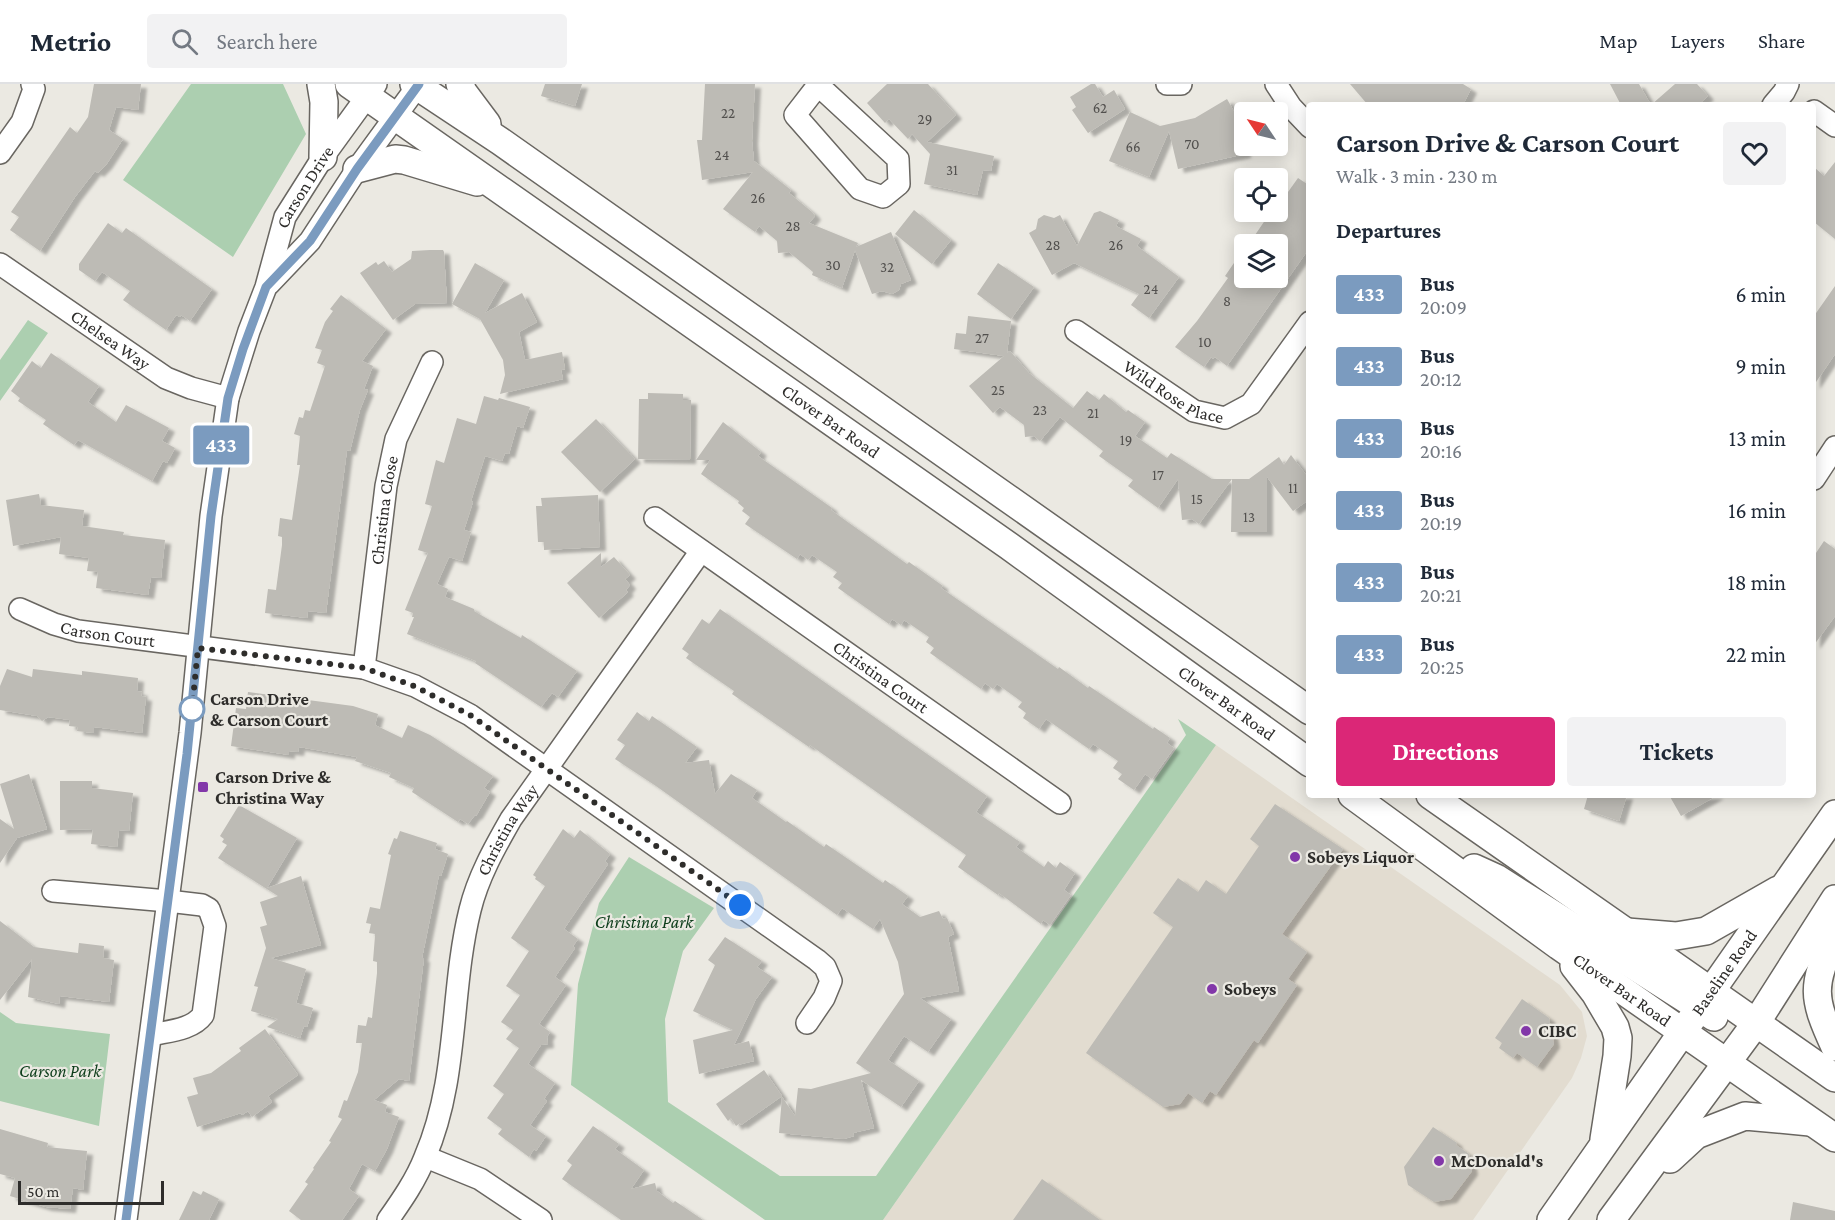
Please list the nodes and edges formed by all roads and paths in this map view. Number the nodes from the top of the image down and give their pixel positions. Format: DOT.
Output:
graph roads {
  1 [pos="32,84"];
  2 [pos="321,84"];
  3 [pos="460,84"];
  4 [pos="1167,84"];
  5 [pos="1181,84"];
  6 [pos="1276,84"];
  7 [pos="417,85"];
  8 [pos="818,85"];
  9 [pos="364,88"];
  10 [pos="1782,94"];
  11 [pos="1798,102"];
  12 [pos="1816,112"];
  13 [pos="397,116"];
  14 [pos="1306,123"];
  15 [pos="1835,126"];
  16 [pos="500,141"];
  17 [pos="0,153"];
  18 [pos="323,157"];
  19 [pos="357,169"];
  20 [pos="503,190"];
  21 [pos="0,264"];
  22 [pos="266,287"];
  23 [pos="1306,328"];
  24 [pos="1076,331"];
  25 [pos="432,362"];
  26 [pos="228,398"];
  27 [pos="1835,447"];
  28 [pos="1816,476"];
  29 [pos="655,518"];
  30 [pos="701,551"];
  31 [pos="20,609"];
  32 [pos="198,648"];
  33 [pos="364,668"];
  34 [pos="1306,708"];
  35 [pos="1306,760"];
  36 [pos="547,768"];
  37 [pos="1356,798"];
  38 [pos="1434,798"];
  39 [pos="1060,803"];
  40 [pos="1835,814"];
  41 [pos="1409,838"];
  42 [pos="1784,886"];
  43 [pos="53,891"];
  44 [pos="1835,899"];
  45 [pos="168,900"];
  46 [pos="1625,932"];
  47 [pos="1835,936"];
  48 [pos="1559,946"];
  49 [pos="1704,1000"];
  50 [pos="807,1023"];
  51 [pos="1756,1023"];
  52 [pos="1683,1031"];
  53 [pos="151,1035"];
  54 [pos="1835,1047"];
  55 [pos="1726,1061"];
  56 [pos="1835,1078"];
  57 [pos="1812,1122"];
  58 [pos="1835,1138"];
  59 [pos="1603,1145"];
  60 [pos="426,1157"];
  61 [pos="1629,1195"];
  62 [pos="126,1220"];
  63 [pos="388,1220"];
  64 [pos="541,1220"];
  65 [pos="1551,1220"];
  66 [pos="1611,1220"];
  1 -- 17 [label="street"];
  2 -- 18 [label="main road"];
  3 -- 16 [label="main road"];
  4 -- 5 [label="street"];
  6 -- 14 [label="street"];
  7 -- 13 [label="street, Carson Drive"];
  7 -- 16 [label="main road, Clover Bar Road"];
  8 -- 8 [label="street"];
  9 -- 13 [label="main road, Clover Bar Road"];
  9 -- 18 [label="street, Carson Drive"];
  10 -- 11 [label="street"];
  12 -- 15 [label="street"];
  13 -- 19 [label="street, Carson Drive"];
  13 -- 20 [label="main road, Clover Bar Road"];
  16 -- 34 [label="main road, Clover Bar Road"];
  18 -- 22 [label="street, Carson Drive"];
  19 -- 20 [label="main road"];
  19 -- 22 [label="street, Carson Drive"];
  20 -- 35 [label="main road, Clover Bar Road"];
  21 -- 26 [label="street, Chelsea Way"];
  22 -- 26 [label="street, Carson Drive"];
  23 -- 24 [label="street, Wild Rose Place"];
  25 -- 33 [label="street, Christina Close"];
  26 -- 32 [label="street, Carson Drive"];
  27 -- 28 [label="street"];
  29 -- 30 [label="street, Christina Court"];
  30 -- 36 [label="street"];
  30 -- 39 [label="street, Christina Court"];
  31 -- 32 [label="street, Carson Court"];
  32 -- 33 [label="street, Christina Way"];
  32 -- 45 [label="street, Carson Drive"];
  33 -- 36 [label="street, Christina Way"];
  36 -- 50 [label="street"];
  36 -- 60 [label="street, Christina Way"];
  37 -- 41 [label="main road, Clover Bar Road"];
  38 -- 46 [label="main road"];
  40 -- 42 [label="main road, Baseline Road"];
  41 -- 48 [label="main road, Clover Bar Road"];
  41 -- 49 [label="main road"];
  42 -- 46 [label="main road"];
  42 -- 49 [label="main road, Baseline Road"];
  43 -- 45 [label="street"];
  44 -- 51 [label="main road"];
  45 -- 53 [label="street, Carson Drive"];
  45 -- 53 [label="street"];
  46 -- 49 [label="main road"];
  47 -- 54 [label="main road"];
  48 -- 52 [label="main road, Clover Bar Road"];
  48 -- 59 [label="main road"];
  49 -- 51 [label="main road"];
  49 -- 52 [label="main road, Baseline Road"];
  51 -- 55 [label="main road"];
  51 -- 56 [label="main road"];
  52 -- 55 [label="main road, Clover Bar Road"];
  52 -- 59 [label="main road, Baseline Road"];
  53 -- 62 [label="street, Carson Drive"];
  55 -- 57 [label="main road, Clover Bar Road"];
  55 -- 61 [label="main road"];
  57 -- 58 [label="main road, Clover Bar Road"];
  57 -- 61 [label="main road"];
  59 -- 65 [label="main road, Baseline Road"];
  60 -- 63 [label="street, Christina Way"];
  60 -- 64 [label="street"];
  61 -- 66 [label="main road"];
}
